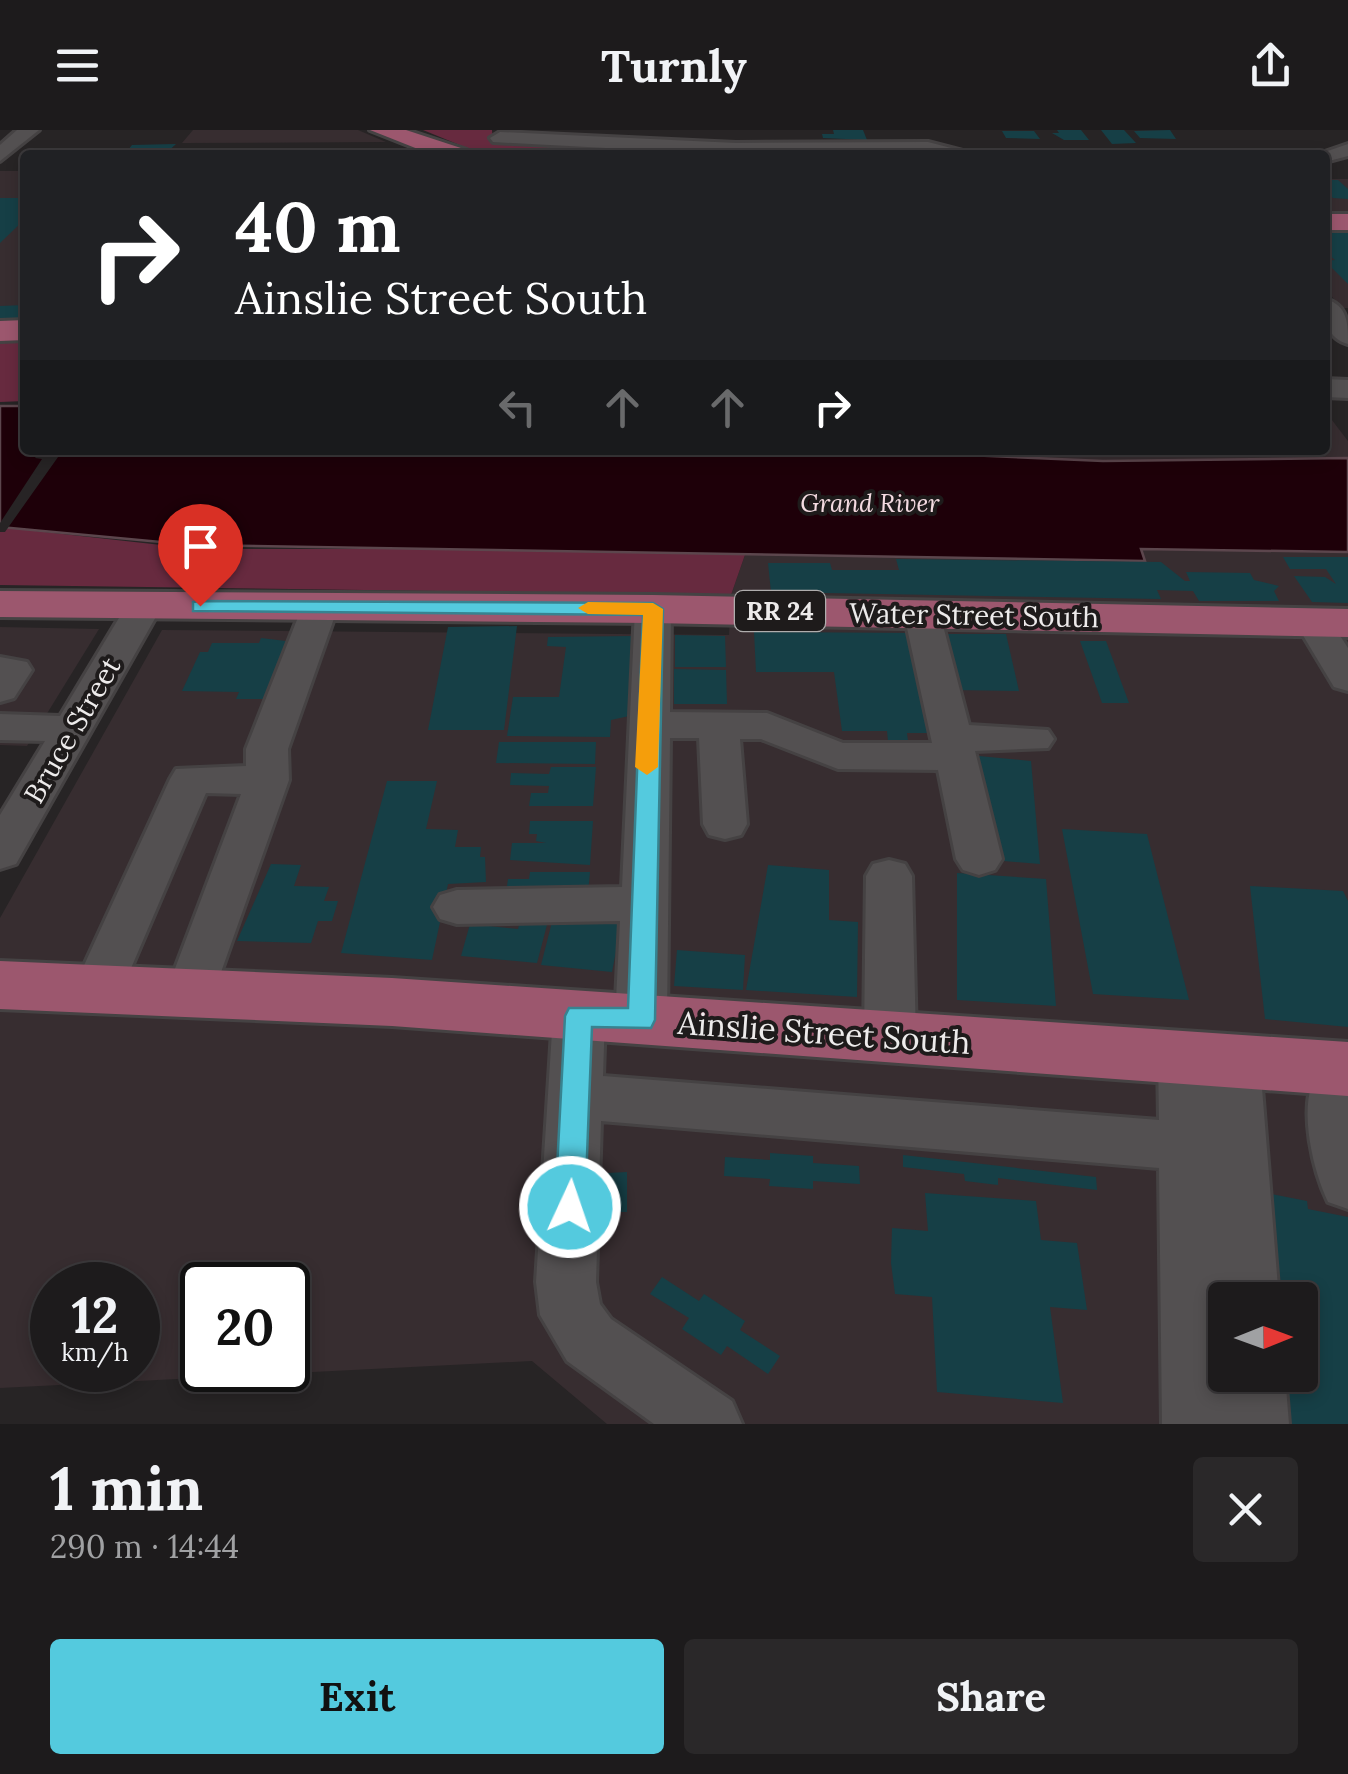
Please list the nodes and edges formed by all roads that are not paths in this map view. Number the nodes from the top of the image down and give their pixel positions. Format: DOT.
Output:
graph roads {
  1 [pos="29,130"];
  2 [pos="382,130"];
  3 [pos="500,138"];
  4 [pos="926,144"];
  5 [pos="4,149"];
  6 [pos="443,150"];
  7 [pos="1335,158"];
  8 [pos="1348,170"];
  9 [pos="0,604"];
  10 [pos="144,606"];
  11 [pos="320,607"];
  12 [pos="653,609"];
  13 [pos="922,614"];
  14 [pos="1330,623"];
  15 [pos="0,670"];
  16 [pos="1348,679"];
  17 [pos="0,690"];
  18 [pos="648,725"];
  19 [pos="719,726"];
  20 [pos="0,727"];
  21 [pos="72,729"];
  22 [pos="1033,739"];
  23 [pos="954,747"];
  24 [pos="268,780"];
  25 [pos="725,824"];
  26 [pos="0,854"];
  27 [pos="978,858"];
  28 [pos="889,876"];
  29 [pos="643,904"];
  30 [pos="457,907"];
  31 [pos="0,985"];
  32 [pos="99,987"];
  33 [pos="190,995"];
  34 [pos="579,1016"];
  35 [pos="641,1020"];
  36 [pos="890,1038"];
  37 [pos="1211,1058"];
  38 [pos="1340,1082"];
  39 [pos="575,1096"];
  40 [pos="1187,1146"];
  41 [pos="1348,1184"];
  42 [pos="1247,1282"];
  43 [pos="1254,1392"];
  44 [pos="709,1424"];
  45 [pos="1195,1424"];
  46 [pos="1256,1424"];
  1 -- 5 [label="street"];
  2 -- 6 [label="main road"];
  3 -- 4 [label="street"];
  7 -- 8 [label="street"];
  9 -- 10 [label="main road, Water Street South / RR 24"];
  10 -- 11 [label="main road, Water Street South / RR 24"];
  10 -- 21 [label="street, Bruce Street"];
  11 -- 12 [label="main road, Water Street South / RR 24"];
  11 -- 24 [label="street"];
  12 -- 13 [label="main road, Water Street South / RR 24"];
  12 -- 18 [label="street"];
  13 -- 14 [label="main road, Water Street South / RR 24"];
  13 -- 23 [label="street"];
  14 -- 16 [label="street"];
  15 -- 17 [label="street"];
  18 -- 19 [label="street"];
  18 -- 29 [label="street"];
  19 -- 23 [label="street"];
  19 -- 25 [label="street"];
  20 -- 21 [label="street"];
  21 -- 26 [label="street, Bruce Street"];
  22 -- 23 [label="street"];
  23 -- 27 [label="street"];
  24 -- 32 [label="street"];
  24 -- 33 [label="street"];
  28 -- 36 [label="street"];
  29 -- 30 [label="street"];
  29 -- 35 [label="street"];
  31 -- 32 [label="main road, Ainslie Street South"];
  32 -- 33 [label="main road, Ainslie Street South"];
  33 -- 34 [label="main road, Ainslie Street South"];
  34 -- 35 [label="main road, Ainslie Street South"];
  34 -- 39 [label="street"];
  35 -- 36 [label="main road, Ainslie Street South"];
  36 -- 37 [label="main road, Ainslie Street South"];
  37 -- 38 [label="main road, Ainslie Street South"];
  37 -- 40 [label="street"];
  37 -- 42 [label="street"];
  38 -- 41 [label="street"];
  39 -- 40 [label="street"];
  39 -- 44 [label="street"];
  40 -- 45 [label="street"];
  43 -- 46 [label="street"];
}
